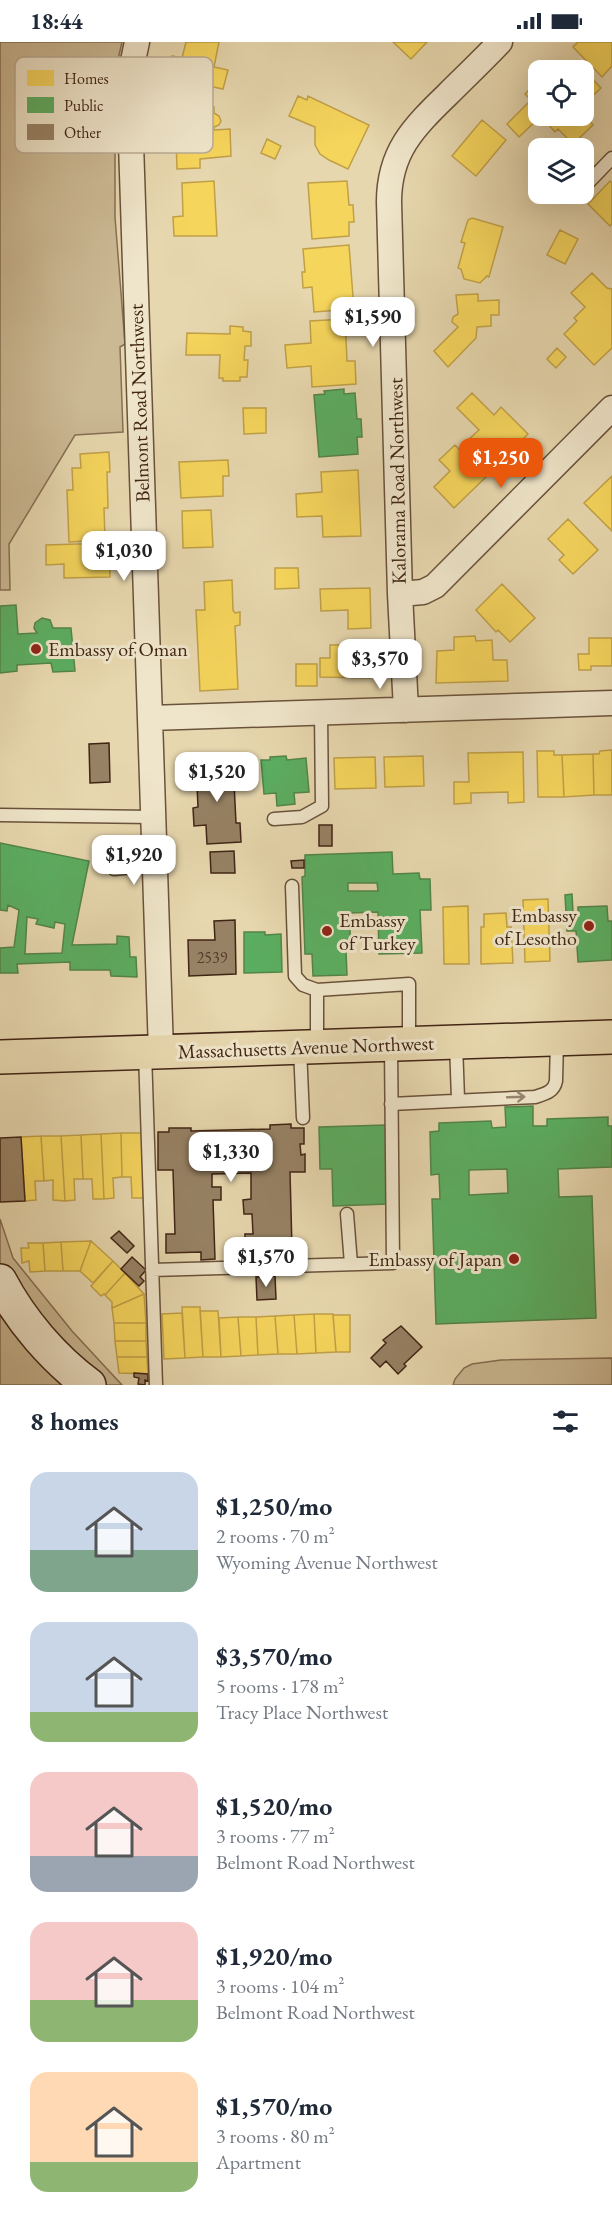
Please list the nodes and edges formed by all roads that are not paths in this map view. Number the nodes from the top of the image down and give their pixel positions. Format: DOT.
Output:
graph roads {
  1 [pos="137,42"];
  2 [pos="500,42"];
  3 [pos="134,57"];
  4 [pos="131,153"];
  5 [pos="612,158"];
  6 [pos="594,177"];
  7 [pos="612,408"];
  8 [pos="400,594"];
  9 [pos="612,703"];
  10 [pos="406,711"];
  11 [pos="321,713"];
  12 [pos="150,718"];
  13 [pos="0,815"];
  14 [pos="152,817"];
  15 [pos="274,819"];
  16 [pos="154,865"];
  17 [pos="114,869"];
  18 [pos="292,885"];
  19 [pos="317,990"];
  20 [pos="612,1038"];
  21 [pos="557,1039"];
  22 [pos="456,1042"];
  23 [pos="400,1044"];
  24 [pos="309,1047"];
  25 [pos="153,1053"];
  26 [pos="0,1058"];
  27 [pos="458,1099"];
  28 [pos="391,1104"];
  29 [pos="303,1118"];
  30 [pos="347,1214"];
  31 [pos="351,1264"];
  32 [pos="152,1270"];
  33 [pos="0,1281"];
  34 [pos="89,1385"];
  35 [pos="156,1385"];
  1 -- 3 [label="street, Belmont Road Northwest"];
  2 -- 8 [label="street, Kalorama Road Northwest"];
  4 -- 12 [label="street, Belmont Road Northwest"];
  5 -- 6 [label="lane"];
  7 -- 8 [label="street"];
  8 -- 10 [label="street, Kalorama Road Northwest"];
  9 -- 10 [label="street"];
  10 -- 11 [label="street"];
  11 -- 12 [label="street"];
  11 -- 15 [label="lane"];
  12 -- 14 [label="street, Belmont Road Northwest"];
  13 -- 14 [label="lane"];
  14 -- 16 [label="street, Belmont Road Northwest"];
  16 -- 17 [label="lane"];
  16 -- 25 [label="street, Belmont Road Northwest"];
  18 -- 19 [label="lane"];
  19 -- 23 [label="lane"];
  19 -- 24 [label="lane"];
  20 -- 21 [label="main road, Massachusetts Avenue Northwest"];
  21 -- 22 [label="main road, Massachusetts Avenue Northwest"];
  27 -- 21 [label="lane, one-way"];
  22 -- 23 [label="main road, Massachusetts Avenue Northwest"];
  22 -- 27 [label="lane"];
  23 -- 24 [label="main road, Massachusetts Avenue Northwest"];
  23 -- 28 [label="lane"];
  24 -- 25 [label="main road, Massachusetts Avenue Northwest"];
  24 -- 29 [label="lane"];
  25 -- 26 [label="main road, Massachusetts Avenue Northwest"];
  25 -- 32 [label="lane"];
  27 -- 28 [label="lane"];
  28 -- 31 [label="lane"];
  30 -- 31 [label="lane"];
  31 -- 32 [label="lane"];
  32 -- 35 [label="lane"];
  33 -- 34 [label="street"];
}
